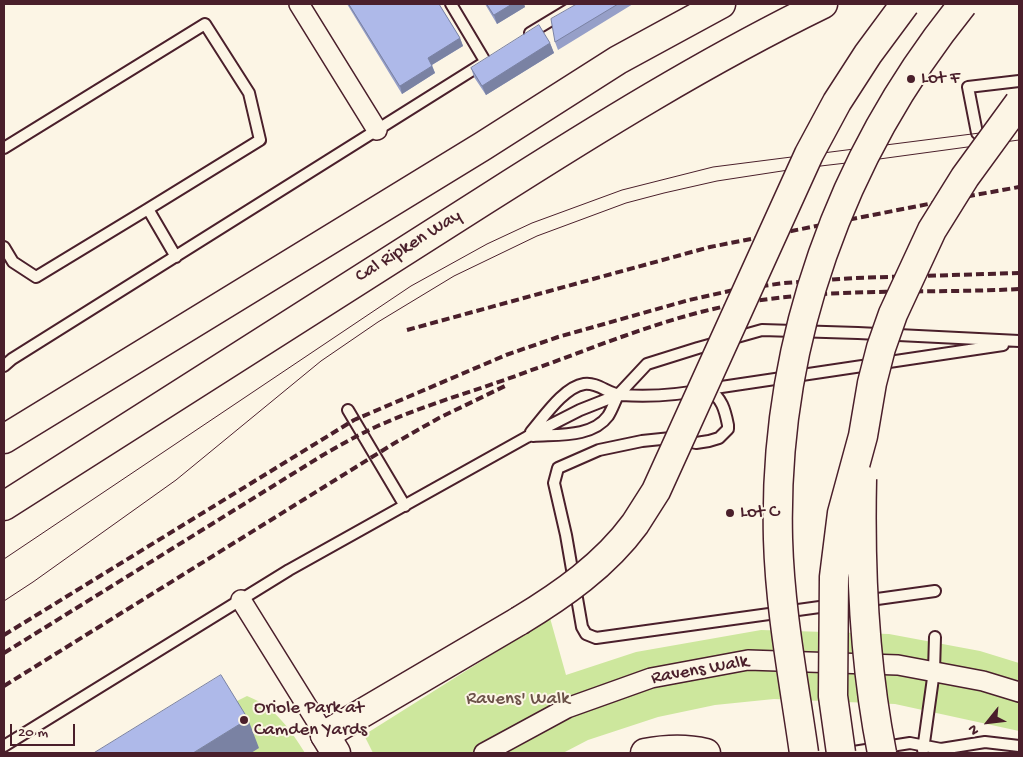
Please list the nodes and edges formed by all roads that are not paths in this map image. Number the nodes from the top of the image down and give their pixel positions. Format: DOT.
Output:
graph roads {
  1 [pos="299,4"];
  2 [pos="451,4"];
  3 [pos="578,4"];
  4 [pos="721,4"];
  5 [pos="823,4"];
  6 [pos="905,4"];
  7 [pos="963,4"];
  8 [pos="519,40"];
  9 [pos="497,54"];
  10 [pos="485,61"];
  11 [pos="1019,81"];
  12 [pos="1019,103"];
  13 [pos="377,130"];
  14 [pos="977,133"];
  15 [pos="4,148"];
  16 [pos="148,209"];
  17 [pos="4,248"];
  18 [pos="176,257"];
  19 [pos="1019,342"];
  20 [pos="4,366"];
  21 [pos="708,389"];
  22 [pos="618,395"];
  23 [pos="348,410"];
  24 [pos="527,436"];
  25 [pos="863,436"];
  26 [pos="4,439"];
  27 [pos="4,506"];
  28 [pos="405,506"];
  29 [pos="935,591"];
  30 [pos="241,600"];
  31 [pos="935,637"];
  32 [pos="934,671"];
  33 [pos="1019,692"];
  34 [pos="331,744"];
  35 [pos="4,746"];
  36 [pos="1019,746"];
  37 [pos="923,748"];
  38 [pos="484,753"];
  39 [pos="645,753"];
  40 [pos="706,753"];
  41 [pos="804,753"];
  42 [pos="841,753"];
  43 [pos="847,753"];
  44 [pos="882,753"];
  1 -- 13 [label="street"];
  2 -- 10 [label="lane"];
  3 -- 8 [label="lane"];
  4 -- 26 [label="highway"];
  5 -- 27 [label="highway, Cal Ripken Way"];
  6 -- 34 [label="highway, bridge"];
  7 -- 41 [label="highway, bridge"];
  9 -- 10 [label="lane"];
  10 -- 13 [label="lane"];
  11 -- 14 [label="lane"];
  12 -- 25 [label="highway, bridge"];
  13 -- 18 [label="lane"];
  15 -- 16 [label="lane"];
  16 -- 17 [label="lane"];
  16 -- 18 [label="lane"];
  18 -- 20 [label="lane"];
  19 -- 21 [label="lane"];
  19 -- 22 [label="lane"];
  21 -- 22 [label="lane"];
  21 -- 29 [label="lane"];
  22 -- 24 [label="lane"];
  22 -- 24 [label="lane"];
  22 -- 24 [label="lane"];
  23 -- 28 [label="lane"];
  24 -- 28 [label="lane"];
  25 -- 42 [label="highway, bridge"];
  25 -- 44 [label="highway, bridge"];
  28 -- 30 [label="lane"];
  30 -- 34 [label="street"];
  30 -- 35 [label="lane"];
  31 -- 32 [label="lane"];
  32 -- 33 [label="street, Ravens Walk"];
  32 -- 37 [label="lane"];
  32 -- 38 [label="street, Ravens Walk"];
  36 -- 37 [label="lane"];
  37 -- 43 [label="lane"];
  39 -- 40 [label="highway"];
}
